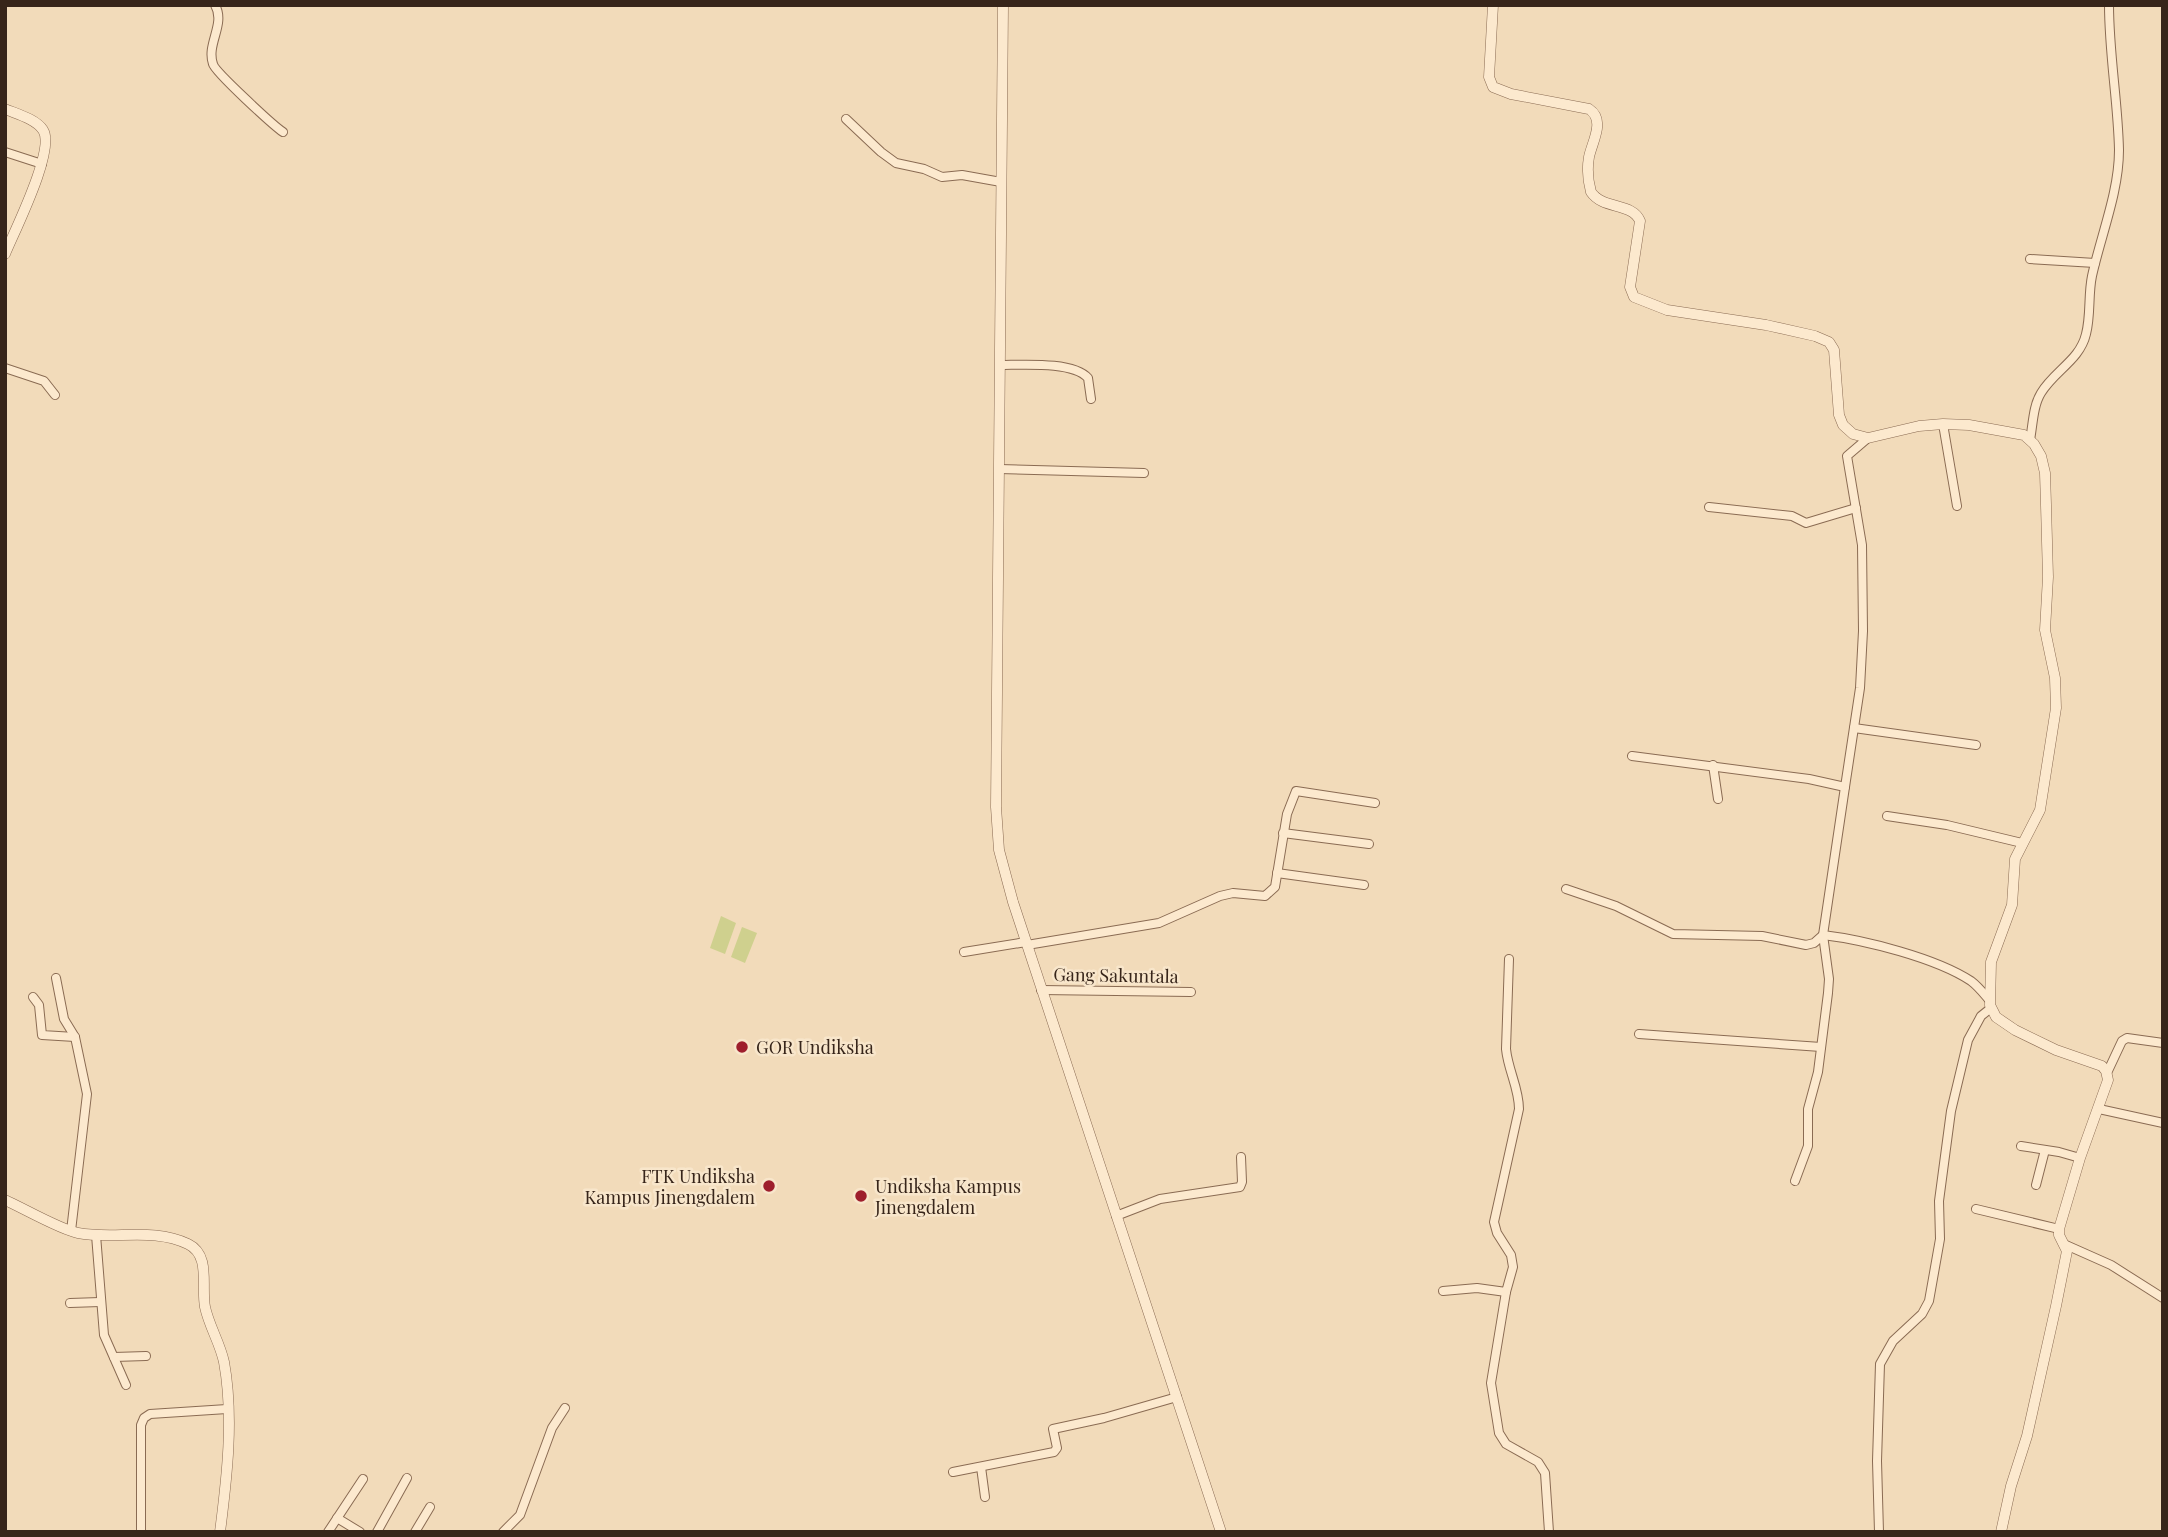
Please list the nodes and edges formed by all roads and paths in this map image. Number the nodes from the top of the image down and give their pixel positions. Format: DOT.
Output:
graph roads {
  1 [pos="215,5"];
  2 [pos="1003,5"];
  3 [pos="1493,5"];
  4 [pos="2109,5"];
  5 [pos="5,109"];
  6 [pos="846,119"];
  7 [pos="283,132"];
  8 [pos="5,152"];
  9 [pos="42,164"];
  10 [pos="1001,182"];
  11 [pos="5,254"];
  12 [pos="2030,259"];
  13 [pos="2095,263"];
  14 [pos="1000,365"];
  15 [pos="5,368"];
  16 [pos="55,395"];
  17 [pos="1091,398"];
  18 [pos="1943,424"];
  19 [pos="1868,438"];
  20 [pos="2030,440"];
  21 [pos="999,469"];
  22 [pos="1144,473"];
  23 [pos="1957,506"];
  24 [pos="1709,507"];
  25 [pos="1856,508"];
  26 [pos="1854,728"];
  27 [pos="1976,745"];
  28 [pos="1632,756"];
  29 [pos="1713,765"];
  30 [pos="1845,788"];
  31 [pos="1718,799"];
  32 [pos="1375,803"];
  33 [pos="1887,816"];
  34 [pos="1283,833"];
  35 [pos="2022,843"];
  36 [pos="1369,844"];
  37 [pos="1277,873"];
  38 [pos="1364,885"];
  39 [pos="1566,890"];
  40 [pos="1823,935"];
  41 [pos="1026,943"];
  42 [pos="964,952"];
  43 [pos="1509,959"];
  44 [pos="56,978"];
  45 [pos="1041,990"];
  46 [pos="1191,992"];
  47 [pos="33,997"];
  48 [pos="1991,1005"];
  49 [pos="1639,1034"];
  50 [pos="75,1038"];
  51 [pos="2163,1043"];
  52 [pos="1821,1047"];
  53 [pos="2107,1073"];
  54 [pos="2099,1109"];
  55 [pos="2163,1123"];
  56 [pos="2021,1146"];
  57 [pos="2045,1150"];
  58 [pos="1241,1157"];
  59 [pos="2080,1158"];
  60 [pos="1794,1181"];
  61 [pos="2036,1185"];
  62 [pos="5,1200"];
  63 [pos="1976,1209"];
  64 [pos="1116,1216"];
  65 [pos="2059,1229"];
  66 [pos="71,1231"];
  67 [pos="96,1235"];
  68 [pos="2066,1245"];
  69 [pos="1443,1291"];
  70 [pos="1506,1292"];
  71 [pos="2163,1298"];
  72 [pos="100,1302"];
  73 [pos="71,1303"];
  74 [pos="146,1356"];
  75 [pos="114,1357"];
  76 [pos="126,1385"];
  77 [pos="1177,1397"];
  78 [pos="565,1408"];
  79 [pos="227,1409"];
  80 [pos="981,1467"];
  81 [pos="953,1472"];
  82 [pos="407,1478"];
  83 [pos="363,1479"];
  84 [pos="985,1497"];
  85 [pos="430,1507"];
  86 [pos="337,1518"];
  87 [pos="141,1532"];
  88 [pos="219,1532"];
  89 [pos="328,1532"];
  90 [pos="360,1532"];
  91 [pos="377,1532"];
  92 [pos="415,1532"];
  93 [pos="503,1532"];
  94 [pos="1221,1532"];
  95 [pos="1549,1532"];
  96 [pos="1879,1532"];
  97 [pos="2001,1532"];
  1 -- 7 [label="street"];
  2 -- 10 [label="street"];
  3 -- 19 [label="street"];
  4 -- 13 [label="street"];
  5 -- 9 [label="street"];
  6 -- 10 [label="street"];
  8 -- 9 [label="street"];
  9 -- 11 [label="street"];
  10 -- 14 [label="street"];
  12 -- 13 [label="street"];
  13 -- 20 [label="street"];
  14 -- 17 [label="street"];
  14 -- 21 [label="street"];
  15 -- 16 [label="street"];
  18 -- 19 [label="street"];
  18 -- 20 [label="street"];
  18 -- 23 [label="street"];
  19 -- 25 [label="street"];
  20 -- 35 [label="street"];
  21 -- 22 [label="street"];
  21 -- 41 [label="street"];
  24 -- 25 [label="street"];
  25 -- 26 [label="street"];
  26 -- 27 [label="street"];
  26 -- 30 [label="street"];
  28 -- 29 [label="street"];
  29 -- 30 [label="street"];
  29 -- 31 [label="street"];
  30 -- 40 [label="street"];
  32 -- 34 [label="street"];
  33 -- 35 [label="street"];
  34 -- 36 [label="street"];
  34 -- 37 [label="street"];
  35 -- 48 [label="street"];
  37 -- 38 [label="street"];
  37 -- 41 [label="street"];
  39 -- 40 [label="street"];
  40 -- 48 [label="street"];
  40 -- 52 [label="street"];
  41 -- 42 [label="street"];
  41 -- 45 [label="street"];
  43 -- 70 [label="street"];
  44 -- 50 [label="street"];
  45 -- 46 [label="street, Gang Sakuntala"];
  45 -- 64 [label="street"];
  47 -- 50 [label="street"];
  48 -- 53 [label="street"];
  48 -- 96 [label="street"];
  49 -- 52 [label="street"];
  50 -- 66 [label="street"];
  51 -- 53 [label="street"];
  52 -- 60 [label="street"];
  53 -- 54 [label="street"];
  54 -- 55 [label="street"];
  54 -- 59 [label="street"];
  56 -- 57 [label="street"];
  57 -- 59 [label="street"];
  57 -- 61 [label="street"];
  58 -- 64 [label="street"];
  59 -- 65 [label="street"];
  62 -- 66 [label="street"];
  63 -- 65 [label="street"];
  64 -- 77 [label="street"];
  65 -- 68 [label="street"];
  66 -- 67 [label="street"];
  67 -- 72 [label="street"];
  67 -- 79 [label="street"];
  68 -- 71 [label="street"];
  68 -- 97 [label="street"];
  69 -- 70 [label="street"];
  70 -- 95 [label="street"];
  72 -- 73 [label="street"];
  72 -- 75 [label="street"];
  74 -- 75 [label="street"];
  75 -- 76 [label="street"];
  77 -- 80 [label="street"];
  77 -- 94 [label="street"];
  78 -- 93 [label="street"];
  79 -- 87 [label="street"];
  79 -- 88 [label="street"];
  80 -- 81 [label="street"];
  80 -- 84 [label="street"];
  82 -- 91 [label="street"];
  83 -- 86 [label="street"];
  85 -- 92 [label="street"];
  86 -- 89 [label="street"];
  86 -- 90 [label="street"];
}
